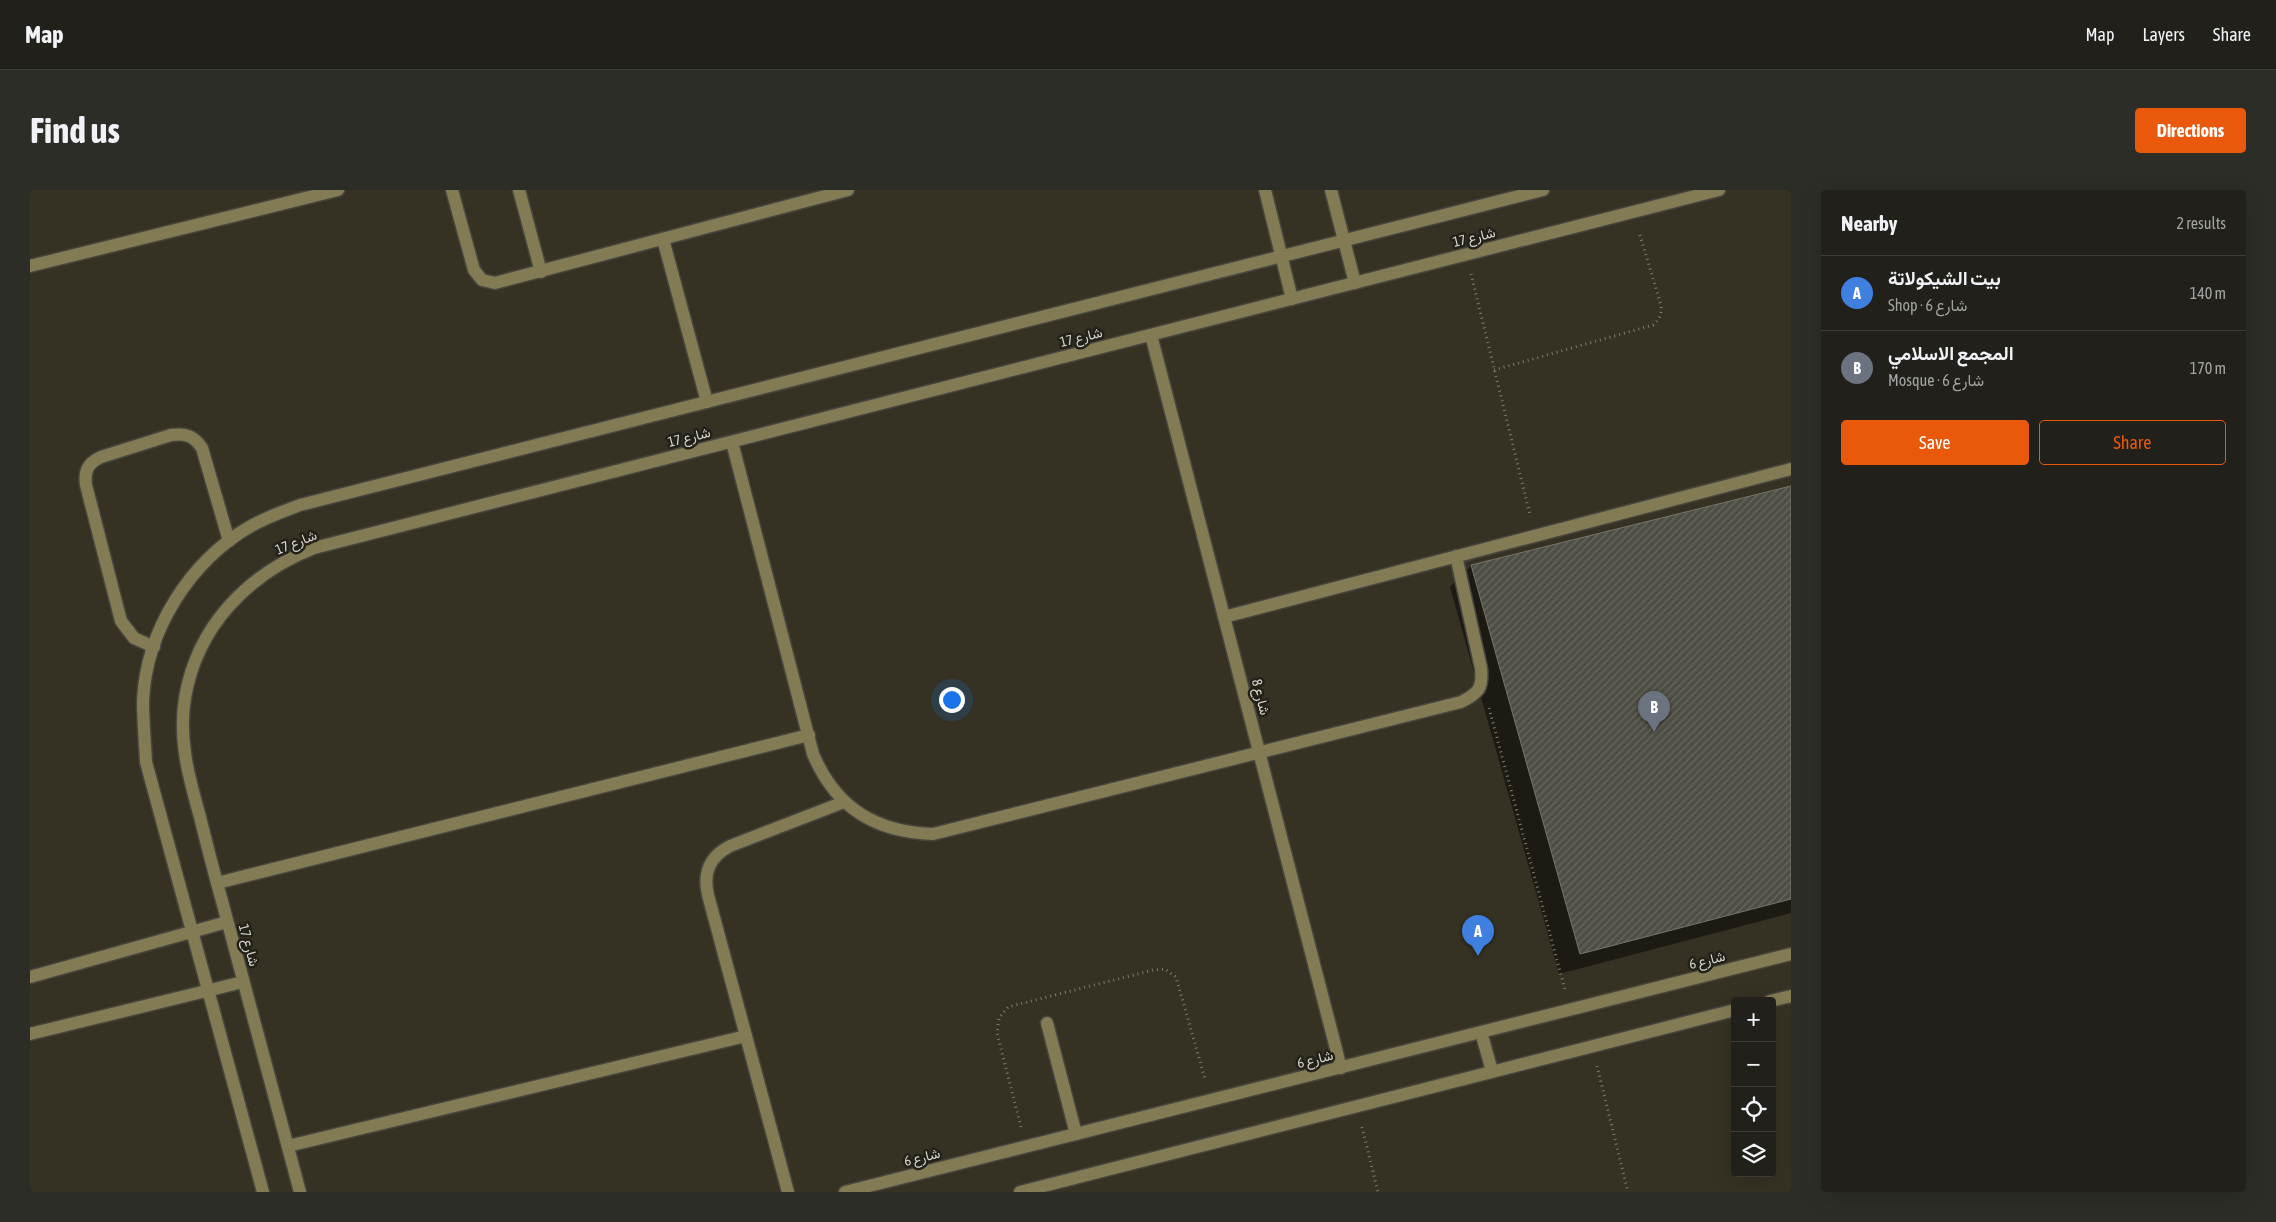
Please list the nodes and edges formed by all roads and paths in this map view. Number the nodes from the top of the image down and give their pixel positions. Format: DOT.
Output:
graph roads {
  1 [pos="338,190"];
  2 [pos="452,190"];
  3 [pos="519,190"];
  4 [pos="848,190"];
  5 [pos="1265,190"];
  6 [pos="1331,190"];
  7 [pos="1542,190"];
  8 [pos="1720,190"];
  9 [pos="1633,212"];
  10 [pos="663,239"];
  11 [pos="1344,240"];
  12 [pos="1466,255"];
  13 [pos="1281,256"];
  14 [pos="30,266"];
  15 [pos="541,272"];
  16 [pos="1355,283"];
  17 [pos="1292,299"];
  18 [pos="1151,335"];
  19 [pos="1494,370"];
  20 [pos="706,402"];
  21 [pos="732,442"];
  22 [pos="1791,468"];
  23 [pos="1535,536"];
  24 [pos="229,541"];
  25 [pos="1456,556"];
  26 [pos="1224,617"];
  27 [pos="154,647"];
  28 [pos="1482,683"];
  29 [pos="808,735"];
  30 [pos="1259,752"];
  31 [pos="844,802"];
  32 [pos="217,882"];
  33 [pos="227,922"];
  34 [pos="192,932"];
  35 [pos="1791,954"];
  36 [pos="30,977"];
  37 [pos="243,982"];
  38 [pos="208,991"];
  39 [pos="1791,996"];
  40 [pos="1776,1000"];
  41 [pos="1571,1010"];
  42 [pos="1731,1011"];
  43 [pos="1047,1023"];
  44 [pos="1481,1032"];
  45 [pos="30,1034"];
  46 [pos="746,1036"];
  47 [pos="1592,1046"];
  48 [pos="1341,1068"];
  49 [pos="1492,1071"];
  50 [pos="1210,1099"];
  51 [pos="1357,1106"];
  52 [pos="1076,1134"];
  53 [pos="288,1146"];
  54 [pos="1026,1147"];
  55 [pos="263,1192"];
  56 [pos="300,1192"];
  57 [pos="788,1192"];
  58 [pos="846,1192"];
  59 [pos="1020,1192"];
  60 [pos="1378,1192"];
  61 [pos="1628,1192"];
  1 -- 14 [label="street"];
  2 -- 15 [label="street"];
  3 -- 15 [label="street"];
  4 -- 10 [label="street"];
  5 -- 13 [label="street"];
  6 -- 11 [label="street"];
  7 -- 11 [label="street, شارع 17"];
  8 -- 9 [label="street, شارع 17"];
  9 -- 12 [label="street, شارع 17"];
  9 -- 19 [label="path"];
  10 -- 15 [label="street"];
  10 -- 20 [label="street"];
  11 -- 13 [label="street, شارع 17"];
  11 -- 16 [label="street"];
  12 -- 16 [label="street, شارع 17"];
  12 -- 19 [label="path"];
  13 -- 17 [label="street"];
  13 -- 20 [label="street, شارع 17"];
  16 -- 17 [label="street, شارع 17"];
  17 -- 18 [label="street, شارع 17"];
  18 -- 21 [label="street, شارع 17"];
  18 -- 26 [label="street, شارع 8"];
  19 -- 23 [label="path"];
  20 -- 24 [label="street, شارع 17"];
  21 -- 29 [label="street"];
  21 -- 32 [label="street, شارع 17"];
  22 -- 23 [label="street"];
  23 -- 25 [label="street"];
  24 -- 27 [label="street, شارع 17"];
  24 -- 27 [label="street"];
  25 -- 26 [label="street"];
  25 -- 28 [label="street"];
  26 -- 30 [label="street, شارع 8"];
  27 -- 34 [label="street, شارع 17"];
  28 -- 30 [label="street"];
  28 -- 41 [label="path"];
  29 -- 31 [label="street"];
  29 -- 32 [label="street"];
  30 -- 31 [label="street"];
  30 -- 48 [label="street, شارع 8"];
  31 -- 46 [label="street"];
  32 -- 33 [label="street, شارع 17"];
  33 -- 34 [label="street"];
  33 -- 37 [label="street, شارع 17"];
  34 -- 36 [label="street"];
  34 -- 38 [label="street, شارع 17"];
  35 -- 41 [label="street, شارع 6"];
  37 -- 38 [label="street"];
  37 -- 53 [label="street, شارع 17"];
  38 -- 45 [label="street"];
  38 -- 55 [label="street, شارع 17"];
  39 -- 40 [label="street"];
  41 -- 44 [label="street, شارع 6"];
  42 -- 47 [label="street"];
  43 -- 52 [label="street"];
  44 -- 48 [label="street, شارع 6"];
  44 -- 49 [label="street"];
  46 -- 53 [label="street"];
  46 -- 57 [label="street"];
  47 -- 49 [label="street"];
  47 -- 61 [label="path"];
  48 -- 50 [label="street, شارع 6"];
  49 -- 51 [label="street"];
  50 -- 52 [label="street, شارع 6"];
  50 -- 54 [label="path"];
  51 -- 59 [label="street"];
  51 -- 60 [label="path"];
  52 -- 54 [label="street, شارع 6"];
  53 -- 56 [label="street"];
  54 -- 58 [label="street, شارع 6"];
}
